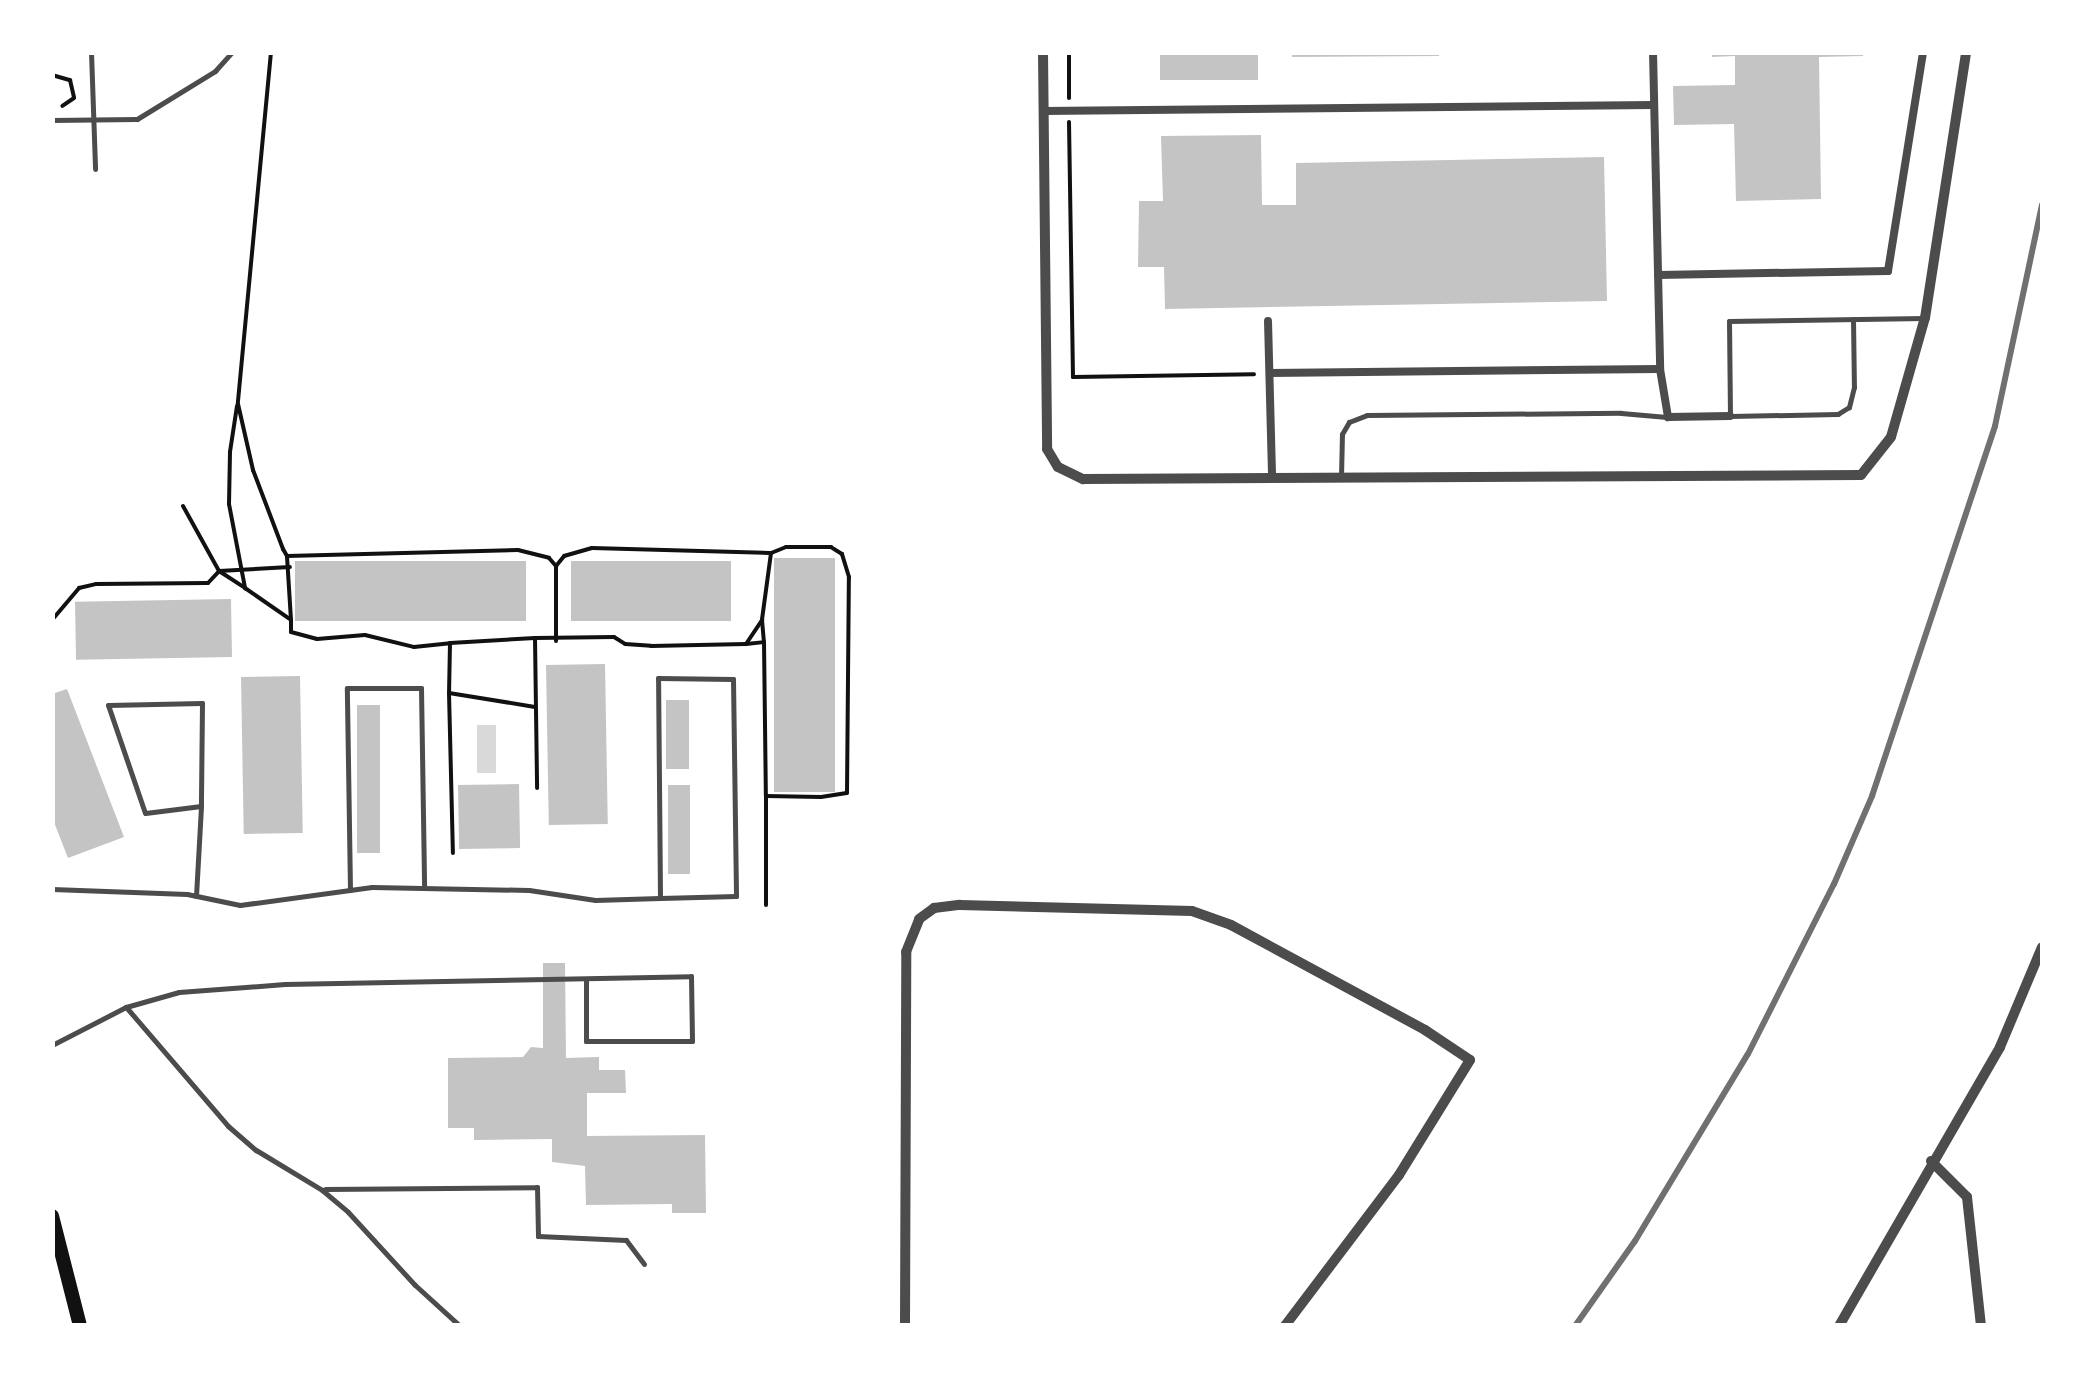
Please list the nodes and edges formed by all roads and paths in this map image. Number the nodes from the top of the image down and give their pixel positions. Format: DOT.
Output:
graph roads {
  1 [pos="91,52"];
  2 [pos="232,52"];
  3 [pos="271,52"];
  4 [pos="1043,52"];
  5 [pos="1069,52"];
  6 [pos="1653,52"];
  7 [pos="1923,52"];
  8 [pos="1966,52"];
  9 [pos="52,75"];
  10 [pos="1654,105"];
  11 [pos="52,106"];
  12 [pos="1069,110"];
  13 [pos="1043,111"];
  14 [pos="52,120"];
  15 [pos="94,120"];
  16 [pos="96,169"];
  17 [pos="1658,275"];
  18 [pos="1924,318"];
  19 [pos="1853,319"];
  20 [pos="1268,321"];
  21 [pos="1660,369"];
  22 [pos="1270,373"];
  23 [pos="238,404"];
  24 [pos="1730,416"];
  25 [pos="1668,417"];
  26 [pos="1272,477"];
  27 [pos="1341,477"];
  28 [pos="183,506"];
  29 [pos="770,553"];
  30 [pos="287,556"];
  31 [pos="556,566"];
  32 [pos="290,567"];
  33 [pos="218,570"];
  34 [pos="242,570"];
  35 [pos="245,588"];
  36 [pos="52,620"];
  37 [pos="291,620"];
  38 [pos="762,620"];
  39 [pos="535,638"];
  40 [pos="556,641"];
  41 [pos="450,642"];
  42 [pos="764,642"];
  43 [pos="746,644"];
  44 [pos="449,693"];
  45 [pos="535,707"];
  46 [pos="537,788"];
  47 [pos="766,796"];
  48 [pos="200,806"];
  49 [pos="453,853"];
  50 [pos="52,888"];
  51 [pos="424,888"];
  52 [pos="350,890"];
  53 [pos="196,896"];
  54 [pos="660,898"];
  55 [pos="766,905"];
  56 [pos="2042,947"];
  57 [pos="586,979"];
  58 [pos="126,1007"];
  59 [pos="52,1045"];
  60 [pos="1931,1161"];
  61 [pos="322,1190"];
  62 [pos="52,1216"];
  63 [pos="644,1264"];
  64 [pos="80,1326"];
  65 [pos="460,1326"];
  66 [pos="905,1326"];
  67 [pos="1284,1326"];
  68 [pos="1839,1326"];
  69 [pos="1981,1326"];
  1 -- 15 [label="lane"];
  2 -- 15 [label="lane"];
  3 -- 23 [label="path"];
  4 -- 13 [label="street"];
  5 -- 12 [label="path"];
  6 -- 10 [label="street"];
  7 -- 17 [label="street"];
  8 -- 18 [label="street"];
  9 -- 11 [label="path"];
  10 -- 12 [label="street"];
  10 -- 17 [label="street"];
  12 -- 13 [label="street"];
  12 -- 22 [label="path"];
  13 -- 26 [label="street"];
  14 -- 15 [label="lane"];
  15 -- 16 [label="lane"];
  17 -- 21 [label="street"];
  18 -- 19 [label="lane"];
  18 -- 27 [label="street"];
  19 -- 24 [label="lane"];
  19 -- 24 [label="lane"];
  20 -- 22 [label="street"];
  21 -- 22 [label="street"];
  21 -- 25 [label="street"];
  22 -- 26 [label="street"];
  23 -- 30 [label="path"];
  23 -- 34 [label="path"];
  24 -- 25 [label="street"];
  25 -- 27 [label="lane"];
  26 -- 27 [label="street"];
  28 -- 33 [label="path"];
  29 -- 31 [label="path"];
  29 -- 38 [label="path"];
  29 -- 47 [label="path"];
  30 -- 31 [label="path"];
  30 -- 32 [label="path"];
  31 -- 40 [label="path"];
  32 -- 34 [label="path"];
  32 -- 37 [label="path"];
  33 -- 34 [label="path"];
  33 -- 35 [label="path"];
  33 -- 36 [label="path"];
  34 -- 35 [label="path"];
  35 -- 37 [label="path"];
  37 -- 41 [label="path"];
  38 -- 42 [label="path"];
  38 -- 43 [label="path"];
  39 -- 40 [label="path"];
  39 -- 41 [label="path"];
  39 -- 45 [label="path"];
  40 -- 43 [label="path"];
  41 -- 44 [label="path"];
  42 -- 43 [label="path"];
  42 -- 47 [label="path"];
  44 -- 45 [label="path"];
  44 -- 49 [label="path"];
  45 -- 46 [label="path"];
  47 -- 55 [label="path"];
  48 -- 48 [label="lane"];
  48 -- 53 [label="lane"];
  50 -- 53 [label="lane"];
  51 -- 52 [label="lane"];
  51 -- 52 [label="lane"];
  51 -- 54 [label="lane"];
  52 -- 53 [label="lane"];
  54 -- 54 [label="lane"];
  56 -- 60 [label="street"];
  57 -- 57 [label="lane"];
  57 -- 58 [label="lane"];
  58 -- 59 [label="lane"];
  58 -- 61 [label="lane"];
  60 -- 68 [label="street"];
  60 -- 69 [label="street"];
  61 -- 63 [label="lane"];
  61 -- 65 [label="lane"];
  62 -- 64 [label="main road"];
  66 -- 67 [label="street"];
}
